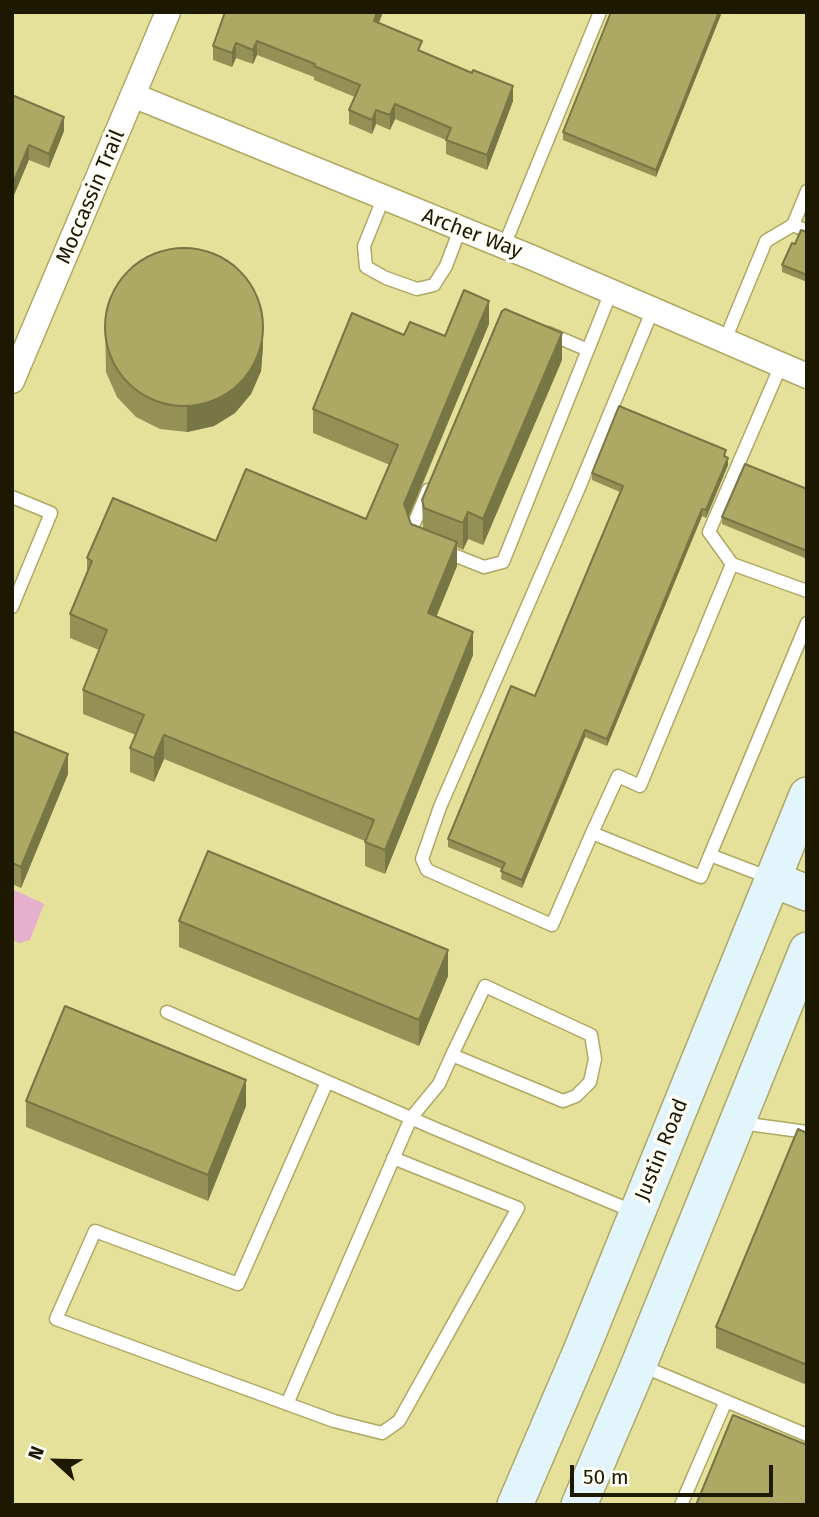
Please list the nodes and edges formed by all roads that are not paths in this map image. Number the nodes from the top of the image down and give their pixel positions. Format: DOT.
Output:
graph roads {
  1 [pos="168,12"];
  2 [pos="600,12"];
  3 [pos="135,96"];
  4 [pos="807,191"];
  5 [pos="383,199"];
  6 [pos="793,225"];
  7 [pos="460,229"];
  8 [pos="807,231"];
  9 [pos="504,246"];
  10 [pos="611,292"];
  11 [pos="653,309"];
  12 [pos="538,329"];
  13 [pos="725,340"];
  14 [pos="588,350"];
  15 [pos="781,365"];
  16 [pos="807,376"];
  17 [pos="12,381"];
  18 [pos="434,477"];
  19 [pos="12,497"];
  20 [pos="732,564"];
  21 [pos="17,581"];
  22 [pos="807,592"];
  23 [pos="12,607"];
  24 [pos="807,623"];
  25 [pos="807,794"];
  26 [pos="592,833"];
  27 [pos="710,855"];
  28 [pos="772,879"];
  29 [pos="807,893"];
  30 [pos="807,950"];
  31 [pos="167,1012"];
  32 [pos="452,1055"];
  33 [pos="327,1082"];
  34 [pos="411,1118"];
  35 [pos="737,1122"];
  36 [pos="807,1132"];
  37 [pos="393,1158"];
  38 [pos="637,1213"];
  39 [pos="581,1351"];
  40 [pos="638,1365"];
  41 [pos="726,1401"];
  42 [pos="288,1404"];
  43 [pos="807,1434"];
  44 [pos="515,1505"];
  45 [pos="579,1505"];
  46 [pos="681,1505"];
  1 -- 3 [label="street, Moccassin Trail"];
  2 -- 9 [label="lane"];
  3 -- 5 [label="street, Archer Way"];
  3 -- 17 [label="street, Moccassin Trail"];
  4 -- 6 [label="lane"];
  5 -- 7 [label="street, Archer Way"];
  5 -- 7 [label="lane"];
  6 -- 8 [label="lane"];
  6 -- 13 [label="lane"];
  7 -- 9 [label="street, Archer Way"];
  9 -- 10 [label="street, Archer Way"];
  10 -- 11 [label="street, Archer Way"];
  10 -- 14 [label="lane"];
  11 -- 13 [label="street, Archer Way"];
  11 -- 26 [label="lane"];
  12 -- 14 [label="lane"];
  13 -- 15 [label="street, Archer Way"];
  14 -- 18 [label="lane"];
  15 -- 16 [label="street, Archer Way"];
  15 -- 20 [label="lane"];
  19 -- 21 [label="lane"];
  20 -- 22 [label="lane"];
  20 -- 26 [label="lane"];
  21 -- 23 [label="lane"];
  24 -- 27 [label="lane"];
  25 -- 28 [label="main road, Justin Road"];
  26 -- 27 [label="lane"];
  27 -- 28 [label="lane"];
  28 -- 29 [label="main road"];
  28 -- 38 [label="main road, Justin Road"];
  30 -- 35 [label="main road"];
  31 -- 33 [label="lane"];
  32 -- 32 [label="lane"];
  32 -- 34 [label="lane"];
  33 -- 34 [label="lane"];
  33 -- 42 [label="lane"];
  34 -- 37 [label="lane"];
  34 -- 38 [label="lane"];
  35 -- 36 [label="lane"];
  35 -- 40 [label="main road"];
  37 -- 42 [label="lane"];
  37 -- 42 [label="lane"];
  38 -- 39 [label="main road, Justin Road"];
  39 -- 40 [label="main road"];
  39 -- 44 [label="main road, Justin Road"];
  40 -- 41 [label="lane"];
  40 -- 45 [label="main road"];
  41 -- 43 [label="lane"];
  41 -- 46 [label="lane"];
}
